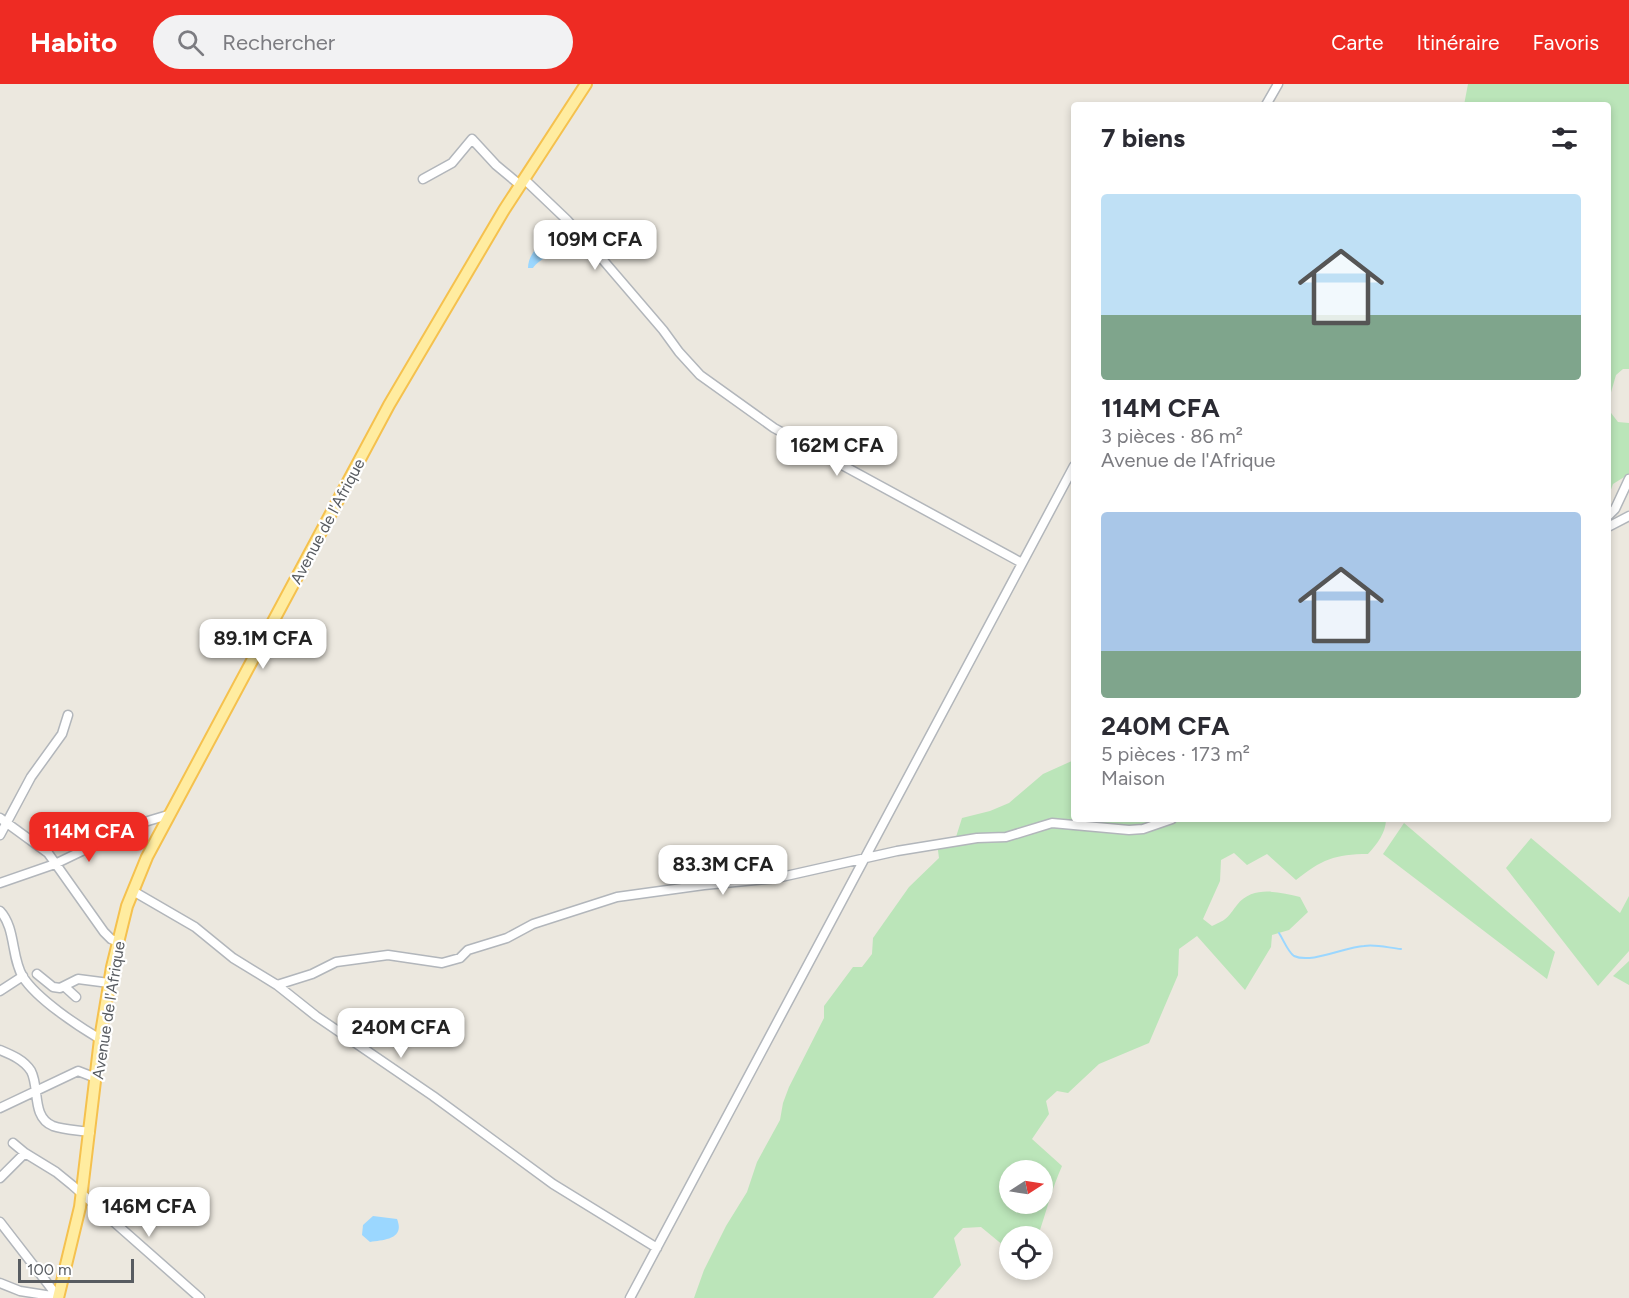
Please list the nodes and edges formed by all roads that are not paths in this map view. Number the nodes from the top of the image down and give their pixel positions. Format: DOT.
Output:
graph roads {
  1 [pos="586,84"];
  2 [pos="1278,84"];
  3 [pos="1268,102"];
  4 [pos="423,179"];
  5 [pos="522,182"];
  6 [pos="1071,472"];
  7 [pos="1629,479"];
  8 [pos="1611,513"];
  9 [pos="1629,516"];
  10 [pos="1611,525"];
  11 [pos="1022,563"];
  12 [pos="68,715"];
  13 [pos="168,815"];
  14 [pos="4,821"];
  15 [pos="1163,822"];
  16 [pos="0,835"];
  17 [pos="864,859"];
  18 [pos="55,864"];
  19 [pos="0,883"];
  20 [pos="133,891"];
  21 [pos="0,910"];
  22 [pos="118,942"];
  23 [pos="37,974"];
  24 [pos="23,976"];
  25 [pos="109,983"];
  26 [pos="277,985"];
  27 [pos="65,987"];
  28 [pos="0,991"];
  29 [pos="75,997"];
  30 [pos="100,1039"];
  31 [pos="0,1050"];
  32 [pos="96,1078"];
  33 [pos="35,1092"];
  34 [pos="0,1108"];
  35 [pos="90,1132"];
  36 [pos="13,1143"];
  37 [pos="25,1153"];
  38 [pos="0,1178"];
  39 [pos="82,1196"];
  40 [pos="0,1222"];
  41 [pos="657,1248"];
  42 [pos="0,1283"];
  43 [pos="58,1297"];
  44 [pos="200,1298"];
  45 [pos="630,1298"];
  1 -- 5 [label="main road, Avenue de l'Afrique"];
  2 -- 3 [label="street"];
  4 -- 5 [label="street"];
  5 -- 11 [label="street"];
  5 -- 13 [label="main road, Avenue de l'Afrique"];
  6 -- 11 [label="street"];
  7 -- 8 [label="street"];
  9 -- 10 [label="street"];
  11 -- 17 [label="street"];
  12 -- 14 [label="street"];
  13 -- 18 [label="street"];
  13 -- 20 [label="main road, Avenue de l'Afrique"];
  14 -- 16 [label="street"];
  14 -- 18 [label="street"];
  15 -- 17 [label="street"];
  17 -- 26 [label="street"];
  17 -- 41 [label="street"];
  18 -- 19 [label="street"];
  18 -- 22 [label="street"];
  20 -- 22 [label="main road, Avenue de l'Afrique"];
  20 -- 26 [label="street"];
  21 -- 24 [label="street"];
  22 -- 25 [label="main road, Avenue de l'Afrique"];
  23 -- 27 [label="street"];
  24 -- 28 [label="street"];
  24 -- 30 [label="street"];
  25 -- 27 [label="street"];
  25 -- 30 [label="main road, Avenue de l'Afrique"];
  26 -- 41 [label="street"];
  27 -- 29 [label="street"];
  30 -- 32 [label="main road, Avenue de l'Afrique"];
  31 -- 33 [label="street"];
  32 -- 33 [label="street"];
  32 -- 35 [label="main road, Avenue de l'Afrique"];
  33 -- 34 [label="street"];
  33 -- 35 [label="street"];
  35 -- 39 [label="main road, Avenue de l'Afrique"];
  36 -- 37 [label="street"];
  37 -- 38 [label="street"];
  37 -- 39 [label="street"];
  39 -- 43 [label="main road, Avenue de l'Afrique"];
  39 -- 44 [label="street"];
  40 -- 43 [label="street"];
  41 -- 45 [label="street"];
  42 -- 43 [label="street"];
}
